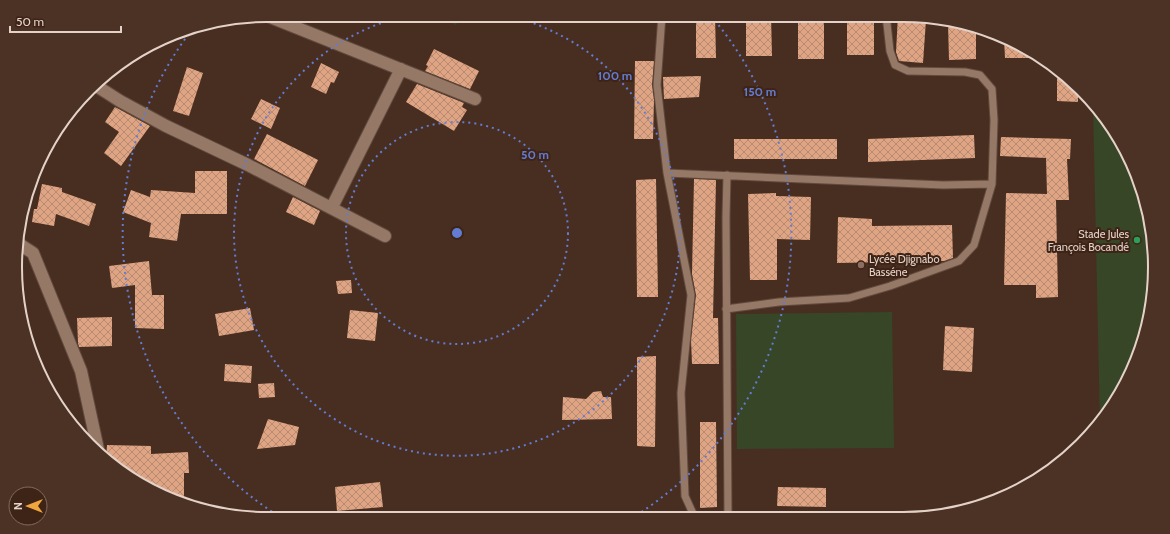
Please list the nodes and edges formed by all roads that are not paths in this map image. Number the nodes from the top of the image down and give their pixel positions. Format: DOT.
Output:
graph roads {
  1 [pos="283,22"];
  2 [pos="662,22"];
  3 [pos="887,22"];
  4 [pos="401,69"];
  5 [pos="100,88"];
  6 [pos="475,99"];
  7 [pos="667,173"];
  8 [pos="728,176"];
  9 [pos="992,184"];
  10 [pos="332,207"];
  11 [pos="386,236"];
  12 [pos="23,247"];
  13 [pos="726,309"];
  14 [pos="97,443"];
  15 [pos="692,512"];
  16 [pos="728,512"];
  1 -- 4 [label="street"];
  2 -- 7 [label="lane"];
  3 -- 9 [label="lane"];
  4 -- 6 [label="street"];
  4 -- 10 [label="street"];
  5 -- 10 [label="street"];
  7 -- 8 [label="lane"];
  7 -- 15 [label="lane"];
  8 -- 9 [label="lane"];
  8 -- 13 [label="lane"];
  9 -- 13 [label="lane"];
  10 -- 11 [label="street"];
  12 -- 14 [label="street"];
  13 -- 16 [label="lane"];
}
